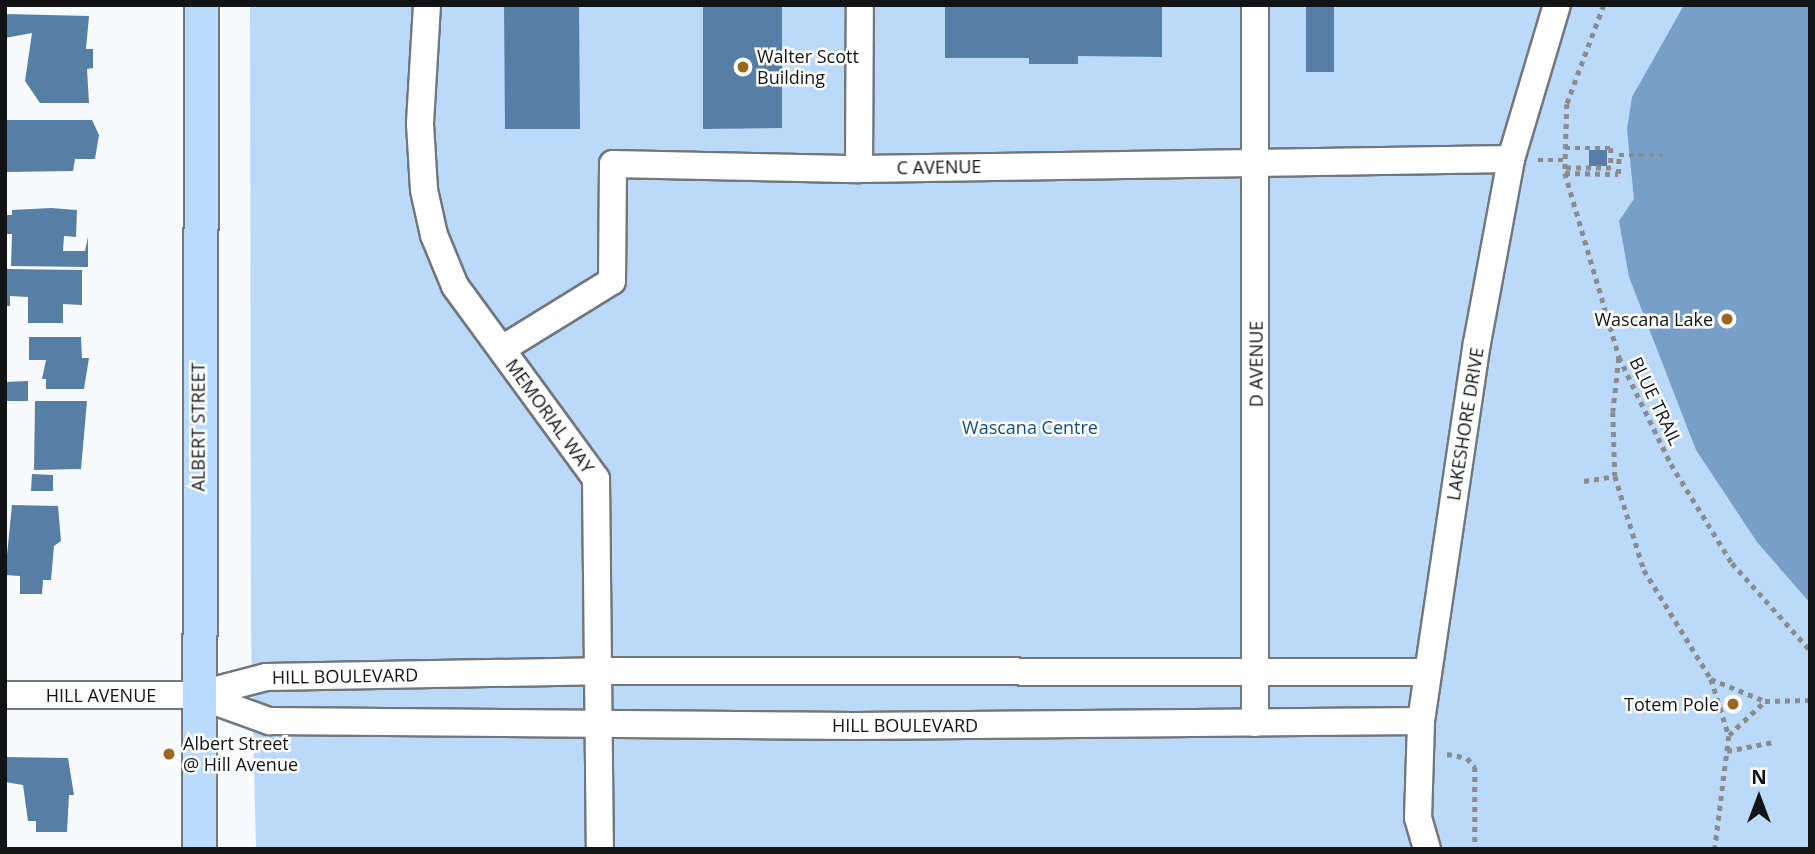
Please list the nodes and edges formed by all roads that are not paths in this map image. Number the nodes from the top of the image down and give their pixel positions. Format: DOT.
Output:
graph roads {
  1 [pos="201,5"];
  2 [pos="427,5"];
  3 [pos="860,5"];
  4 [pos="1255,5"];
  5 [pos="1557,5"];
  6 [pos="1511,159"];
  7 [pos="1255,161"];
  8 [pos="859,169"];
  9 [pos="502,349"];
  10 [pos="598,671"];
  11 [pos="1428,672"];
  12 [pos="1254,673"];
  13 [pos="5,695"];
  14 [pos="197,695"];
  15 [pos="1422,721"];
  16 [pos="598,722"];
  17 [pos="1255,723"];
  18 [pos="199,849"];
  19 [pos="600,849"];
  20 [pos="1427,849"];
  1 -- 14 [label="main road, ALBERT STREET"];
  2 -- 9 [label="street, MEMORIAL WAY"];
  3 -- 8 [label="street"];
  4 -- 7 [label="street, D AVENUE"];
  5 -- 6 [label="street, LAKESHORE DRIVE"];
  6 -- 7 [label="street, C AVENUE"];
  6 -- 11 [label="street, LAKESHORE DRIVE"];
  7 -- 8 [label="street, C AVENUE"];
  7 -- 12 [label="street, D AVENUE"];
  8 -- 9 [label="street, C AVENUE"];
  9 -- 10 [label="street, MEMORIAL WAY"];
  10 -- 12 [label="street, HILL BOULEVARD"];
  10 -- 14 [label="street, HILL BOULEVARD"];
  10 -- 16 [label="street, MEMORIAL WAY"];
  11 -- 12 [label="street, HILL BOULEVARD"];
  11 -- 15 [label="street, LAKESHORE DRIVE"];
  12 -- 17 [label="street, D AVENUE"];
  13 -- 14 [label="street, HILL AVENUE"];
  14 -- 16 [label="street, HILL BOULEVARD"];
  14 -- 18 [label="main road, ALBERT STREET"];
  15 -- 17 [label="street, HILL BOULEVARD"];
  15 -- 20 [label="street, LAKESHORE DRIVE"];
  16 -- 17 [label="street, HILL BOULEVARD"];
  16 -- 19 [label="street, MEMORIAL WAY"];
}
